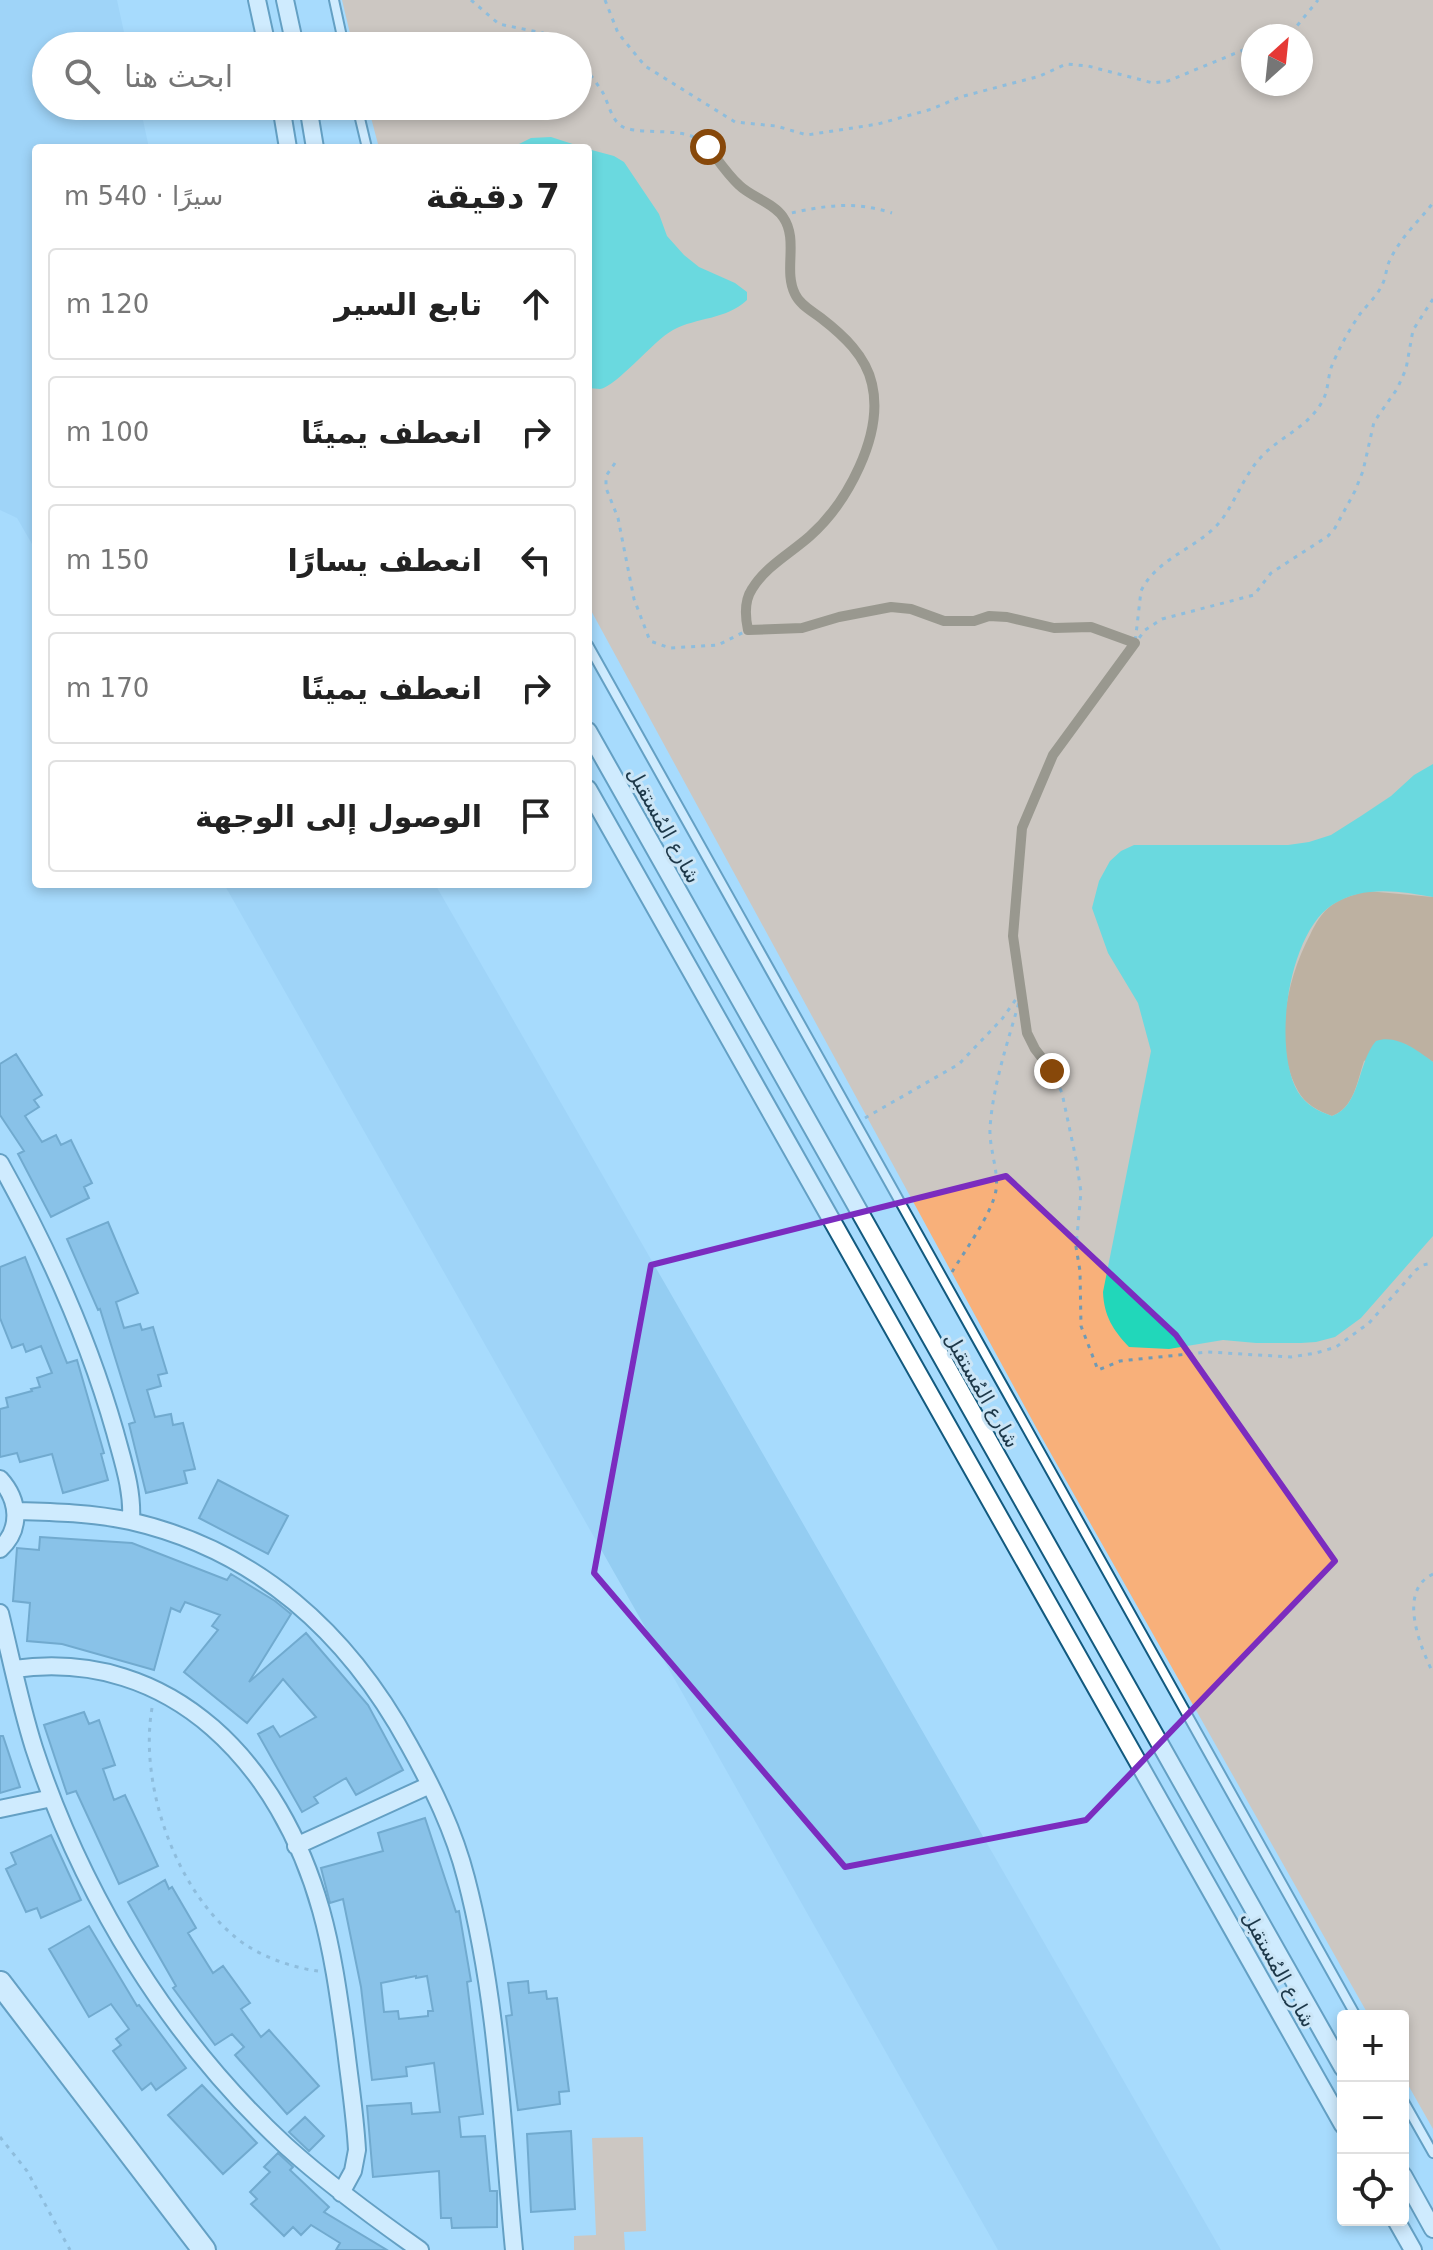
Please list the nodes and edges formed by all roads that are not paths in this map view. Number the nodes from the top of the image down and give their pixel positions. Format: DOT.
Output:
graph roads {
  1 [pos="257,0"];
  2 [pos="285,0"];
  3 [pos="334,0"];
  4 [pos="264,32"];
  5 [pos="292,32"];
  6 [pos="341,32"];
  7 [pos="283,120"];
  8 [pos="310,120"];
  9 [pos="360,120"];
  10 [pos="287,144"];
  11 [pos="314,144"];
  12 [pos="366,144"];
  13 [pos="592,652"];
  14 [pos="592,738"];
  15 [pos="592,796"];
  16 [pos="0,1163"];
  17 [pos="0,1479"];
  18 [pos="16,1511"];
  19 [pos="131,1521"];
  20 [pos="0,1549"];
  21 [pos="0,1613"];
  22 [pos="14,1669"];
  23 [pos="430,1785"];
  24 [pos="52,1798"];
  25 [pos="0,1809"];
  26 [pos="296,1846"];
  27 [pos="0,1983"];
  28 [pos="1353,2010"];
  29 [pos="1337,2057"];
  30 [pos="1409,2111"];
  31 [pos="1337,2114"];
  32 [pos="1433,2153"];
  33 [pos="1409,2186"];
  34 [pos="341,2193"];
  35 [pos="1399,2226"];
  36 [pos="1433,2229"];
  37 [pos="204,2250"];
  38 [pos="420,2250"];
  39 [pos="514,2250"];
  40 [pos="1413,2250"];
  1 -- 4 [label="street"];
  2 -- 5 [label="street"];
  3 -- 6 [label="lane"];
  7 -- 10 [label="street"];
  8 -- 11 [label="street"];
  9 -- 12 [label="lane"];
  13 -- 28 [label="lane"];
  14 -- 29 [label="street, شارع المُستقبل"];
  15 -- 31 [label="street, شارع المُستقبل"];
  16 -- 19 [label="street"];
  17 -- 18 [label="street"];
  18 -- 19 [label="street"];
  18 -- 20 [label="street"];
  19 -- 23 [label="street"];
  21 -- 22 [label="street"];
  22 -- 24 [label="street"];
  22 -- 26 [label="street"];
  23 -- 26 [label="street"];
  23 -- 39 [label="street"];
  24 -- 25 [label="street"];
  24 -- 34 [label="street"];
  26 -- 34 [label="street"];
  27 -- 37 [label="street"];
  30 -- 32 [label="lane"];
  33 -- 36 [label="street"];
  34 -- 38 [label="street"];
  35 -- 40 [label="street"];
}
